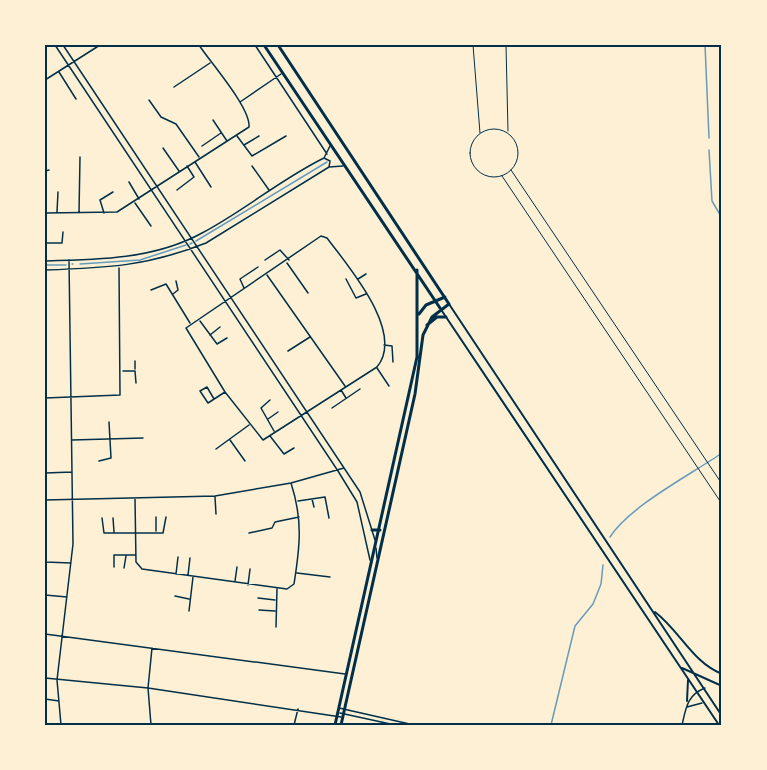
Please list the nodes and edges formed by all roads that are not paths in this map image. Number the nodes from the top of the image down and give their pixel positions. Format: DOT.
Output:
graph roads {
  1 [pos="55,45"];
  2 [pos="63,45"];
  3 [pos="100,45"];
  4 [pos="199,45"];
  5 [pos="255,45"];
  6 [pos="264,45"];
  7 [pos="279,45"];
  8 [pos="473,45"];
  9 [pos="506,45"];
  10 [pos="73,61"];
  11 [pos="211,62"];
  12 [pos="67,65"];
  13 [pos="59,71"];
  14 [pos="283,73"];
  15 [pos="276,78"];
  16 [pos="45,80"];
  17 [pos="174,87"];
  18 [pos="76,99"];
  19 [pos="149,100"];
  20 [pos="239,102"];
  21 [pos="213,120"];
  22 [pos="508,132"];
  23 [pos="222,133"];
  24 [pos="480,133"];
  25 [pos="237,136"];
  26 [pos="259,136"];
  27 [pos="286,136"];
  28 [pos="227,141"];
  29 [pos="330,145"];
  30 [pos="202,146"];
  31 [pos="243,146"];
  32 [pos="163,148"];
  33 [pos="327,154"];
  34 [pos="80,157"];
  35 [pos="200,158"];
  36 [pos="324,158"];
  37 [pos="194,162"];
  38 [pos="187,166"];
  39 [pos="252,166"];
  40 [pos="329,167"];
  41 [pos="345,167"];
  42 [pos="49,170"];
  43 [pos="511,170"];
  44 [pos="45,171"];
  45 [pos="179,172"];
  46 [pos="502,176"];
  47 [pos="129,182"];
  48 [pos="158,187"];
  49 [pos="211,187"];
  50 [pos="152,190"];
  51 [pos="177,190"];
  52 [pos="270,191"];
  53 [pos="58,192"];
  54 [pos="113,192"];
  55 [pos="139,199"];
  56 [pos="135,203"];
  57 [pos="45,213"];
  58 [pos="57,213"];
  59 [pos="79,213"];
  60 [pos="104,213"];
  61 [pos="151,226"];
  62 [pos="63,232"];
  63 [pos="191,238"];
  64 [pos="185,240"];
  65 [pos="45,243"];
  66 [pos="197,246"];
  67 [pos="191,249"];
  68 [pos="69,260"];
  69 [pos="76,260"];
  70 [pos="265,260"];
  71 [pos="45,261"];
  72 [pos="288,261"];
  73 [pos="119,267"];
  74 [pos="258,267"];
  75 [pos="69,269"];
  76 [pos="77,269"];
  77 [pos="45,270"];
  78 [pos="417,270"];
  79 [pos="266,274"];
  80 [pos="366,274"];
  81 [pos="346,279"];
  82 [pos="357,279"];
  83 [pos="176,281"];
  84 [pos="244,289"];
  85 [pos="152,290"];
  86 [pos="308,293"];
  87 [pos="367,294"];
  88 [pos="172,295"];
  89 [pos="445,297"];
  90 [pos="230,298"];
  91 [pos="436,301"];
  92 [pos="225,302"];
  93 [pos="449,304"];
  94 [pos="441,308"];
  95 [pos="418,315"];
  96 [pos="446,317"];
  97 [pos="200,320"];
  98 [pos="190,324"];
  99 [pos="220,327"];
  100 [pos="426,327"];
  101 [pos="210,335"];
  102 [pos="311,336"];
  103 [pos="227,338"];
  104 [pos="383,345"];
  105 [pos="288,351"];
  106 [pos="135,361"];
  107 [pos="393,362"];
  108 [pos="377,368"];
  109 [pos="122,371"];
  110 [pos="135,371"];
  111 [pos="136,383"];
  112 [pos="345,386"];
  113 [pos="390,386"];
  114 [pos="341,389"];
  115 [pos="360,389"];
  116 [pos="225,392"];
  117 [pos="72,397"];
  118 [pos="45,398"];
  119 [pos="346,398"];
  120 [pos="214,399"];
  121 [pos="270,400"];
  122 [pos="332,408"];
  123 [pos="308,411"];
  124 [pos="278,412"];
  125 [pos="303,414"];
  126 [pos="267,420"];
  127 [pos="109,422"];
  128 [pos="249,425"];
  129 [pos="274,432"];
  130 [pos="270,436"];
  131 [pos="143,438"];
  132 [pos="110,439"];
  133 [pos="229,439"];
  134 [pos="72,440"];
  135 [pos="294,448"];
  136 [pos="216,449"];
  137 [pos="99,461"];
  138 [pos="245,461"];
  139 [pos="344,468"];
  140 [pos="338,471"];
  141 [pos="45,472"];
  142 [pos="73,472"];
  143 [pos="291,483"];
  144 [pos="722,484"];
  145 [pos="215,496"];
  146 [pos="135,498"];
  147 [pos="311,498"];
  148 [pos="45,500"];
  149 [pos="73,501"];
  150 [pos="297,501"];
  151 [pos="722,504"];
  152 [pos="314,507"];
  153 [pos="582,508"];
  154 [pos="575,512"];
  155 [pos="216,514"];
  156 [pos="156,517"];
  157 [pos="300,517"];
  158 [pos="102,518"];
  159 [pos="113,518"];
  160 [pos="166,518"];
  161 [pos="329,518"];
  162 [pos="372,530"];
  163 [pos="381,530"];
  164 [pos="135,532"];
  165 [pos="114,533"];
  166 [pos="156,533"];
  167 [pos="249,533"];
  168 [pos="45,545"];
  169 [pos="376,547"];
  170 [pos="126,555"];
  171 [pos="135,555"];
  172 [pos="178,557"];
  173 [pos="190,558"];
  174 [pos="45,562"];
  175 [pos="377,562"];
  176 [pos="71,563"];
  177 [pos="372,566"];
  178 [pos="114,567"];
  179 [pos="237,567"];
  180 [pos="124,568"];
  181 [pos="250,568"];
  182 [pos="296,573"];
  183 [pos="176,574"];
  184 [pos="188,576"];
  185 [pos="193,576"];
  186 [pos="330,577"];
  187 [pos="235,583"];
  188 [pos="248,585"];
  189 [pos="277,589"];
  190 [pos="45,595"];
  191 [pos="175,596"];
  192 [pos="68,597"];
  193 [pos="258,598"];
  194 [pos="191,599"];
  195 [pos="276,600"];
  196 [pos="651,609"];
  197 [pos="259,610"];
  198 [pos="189,611"];
  199 [pos="275,611"];
  200 [pos="276,627"];
  201 [pos="45,634"];
  202 [pos="63,637"];
  203 [pos="153,647"];
  204 [pos="680,667"];
  205 [pos="346,674"];
  206 [pos="722,674"];
  207 [pos="695,675"];
  208 [pos="45,678"];
  209 [pos="57,680"];
  210 [pos="688,680"];
  211 [pos="722,686"];
  212 [pos="148,688"];
  213 [pos="705,688"];
  214 [pos="696,692"];
  215 [pos="45,699"];
  216 [pos="59,701"];
  217 [pos="687,701"];
  218 [pos="704,703"];
  219 [pos="686,707"];
  220 [pos="298,708"];
  221 [pos="338,712"];
  222 [pos="344,714"];
  223 [pos="722,716"];
  224 [pos="383,718"];
  225 [pos="382,722"];
  226 [pos="61,725"];
  227 [pos="151,725"];
  228 [pos="294,725"];
  229 [pos="335,725"];
  230 [pos="341,725"];
  231 [pos="394,725"];
  232 [pos="414,725"];
  233 [pos="682,725"];
  234 [pos="719,725"];
  1 -- 12 [label="street"];
  2 -- 10 [label="street"];
  3 -- 10 [label="street"];
  4 -- 11 [label="street"];
  5 -- 15 [label="street"];
  6 -- 14 [label="main road"];
  7 -- 89 [label="main road"];
  8 -- 24 [label="lane"];
  9 -- 22 [label="lane"];
  10 -- 12 [label="street"];
  10 -- 48 [label="street"];
  11 -- 17 [label="street"];
  11 -- 20 [label="street"];
  12 -- 13 [label="street"];
  12 -- 50 [label="street"];
  13 -- 16 [label="street"];
  13 -- 18 [label="street"];
  14 -- 15 [label="street"];
  14 -- 29 [label="main road"];
  15 -- 20 [label="street"];
  15 -- 33 [label="street"];
  19 -- 35 [label="street"];
  20 -- 25 [label="street"];
  21 -- 23 [label="street"];
  22 -- 24 [label="lane"];
  22 -- 43 [label="lane"];
  23 -- 28 [label="street"];
  23 -- 30 [label="street"];
  24 -- 46 [label="lane"];
  25 -- 28 [label="street"];
  25 -- 31 [label="street"];
  26 -- 31 [label="street"];
  27 -- 31 [label="street"];
  28 -- 35 [label="street"];
  29 -- 33 [label="street"];
  29 -- 41 [label="main road"];
  32 -- 45 [label="street"];
  33 -- 36 [label="street"];
  34 -- 59 [label="street"];
  35 -- 37 [label="street"];
  36 -- 40 [label="street"];
  36 -- 52 [label="street"];
  37 -- 38 [label="street"];
  37 -- 49 [label="street"];
  38 -- 45 [label="street"];
  38 -- 51 [label="street"];
  39 -- 52 [label="street"];
  40 -- 41 [label="street"];
  40 -- 66 [label="street"];
  41 -- 78 [label="main road"];
  42 -- 44 [label="street"];
  43 -- 46 [label="lane"];
  43 -- 144 [label="lane"];
  45 -- 48 [label="street"];
  46 -- 151 [label="lane"];
  47 -- 55 [label="street"];
  48 -- 50 [label="street"];
  48 -- 63 [label="street"];
  50 -- 55 [label="street"];
  50 -- 64 [label="street"];
  52 -- 63 [label="street"];
  53 -- 58 [label="street"];
  54 -- 60 [label="street"];
  55 -- 56 [label="street"];
  56 -- 60 [label="street"];
  56 -- 61 [label="street"];
  57 -- 58 [label="street"];
  58 -- 59 [label="street"];
  59 -- 60 [label="street"];
  62 -- 65 [label="street"];
  63 -- 64 [label="street"];
  63 -- 66 [label="street"];
  64 -- 67 [label="street"];
  64 -- 69 [label="street"];
  66 -- 67 [label="street"];
  66 -- 90 [label="street"];
  67 -- 73 [label="street"];
  67 -- 92 [label="street"];
  68 -- 69 [label="street"];
  68 -- 71 [label="street"];
  68 -- 75 [label="street"];
  69 -- 76 [label="street"];
  70 -- 72 [label="street"];
  72 -- 79 [label="street"];
  72 -- 82 [label="street"];
  72 -- 86 [label="street"];
  73 -- 76 [label="street"];
  73 -- 109 [label="street"];
  74 -- 84 [label="street"];
  75 -- 76 [label="street"];
  75 -- 77 [label="street"];
  75 -- 117 [label="street"];
  78 -- 91 [label="main road"];
  78 -- 95 [label="main road"];
  79 -- 84 [label="street"];
  79 -- 102 [label="street"];
  80 -- 82 [label="street"];
  81 -- 87 [label="street"];
  82 -- 87 [label="street"];
  83 -- 88 [label="street"];
  84 -- 90 [label="street"];
  85 -- 88 [label="street"];
  87 -- 104 [label="street"];
  88 -- 98 [label="street"];
  89 -- 91 [label="main road"];
  89 -- 93 [label="main road"];
  90 -- 92 [label="street"];
  90 -- 123 [label="street"];
  91 -- 94 [label="main road"];
  91 -- 95 [label="main road"];
  92 -- 97 [label="street"];
  92 -- 125 [label="street"];
  93 -- 94 [label="main road"];
  93 -- 153 [label="street"];
  94 -- 96 [label="street"];
  94 -- 100 [label="main road"];
  95 -- 163 [label="main road"];
  96 -- 100 [label="main road"];
  96 -- 154 [label="street"];
  97 -- 98 [label="street"];
  97 -- 101 [label="street"];
  98 -- 116 [label="street"];
  99 -- 101 [label="street"];
  100 -- 175 [label="main road"];
  101 -- 103 [label="street"];
  102 -- 105 [label="street"];
  102 -- 112 [label="street"];
  104 -- 107 [label="street"];
  104 -- 108 [label="street"];
  106 -- 110 [label="street"];
  108 -- 112 [label="street"];
  108 -- 113 [label="street"];
  109 -- 110 [label="street"];
  109 -- 117 [label="street"];
  110 -- 111 [label="street"];
  112 -- 114 [label="street"];
  114 -- 119 [label="street"];
  114 -- 123 [label="street"];
  115 -- 119 [label="street"];
  116 -- 120 [label="street"];
  116 -- 128 [label="street"];
  117 -- 118 [label="street"];
  117 -- 134 [label="street"];
  119 -- 122 [label="street"];
  120 -- 120 [label="street"];
  121 -- 126 [label="street"];
  123 -- 125 [label="street"];
  123 -- 139 [label="street"];
  124 -- 126 [label="street"];
  125 -- 129 [label="street"];
  125 -- 140 [label="street"];
  126 -- 129 [label="street"];
  127 -- 132 [label="street"];
  128 -- 130 [label="street"];
  128 -- 133 [label="street"];
  129 -- 130 [label="street"];
  130 -- 135 [label="street"];
  131 -- 132 [label="street"];
  132 -- 134 [label="street"];
  132 -- 137 [label="street"];
  133 -- 136 [label="street"];
  133 -- 138 [label="street"];
  134 -- 142 [label="street"];
  139 -- 140 [label="street"];
  139 -- 162 [label="street"];
  140 -- 143 [label="street"];
  140 -- 177 [label="street"];
  141 -- 142 [label="street"];
  142 -- 149 [label="street"];
  143 -- 145 [label="street"];
  143 -- 150 [label="street"];
  145 -- 146 [label="street"];
  145 -- 155 [label="street"];
  146 -- 149 [label="street"];
  146 -- 164 [label="street"];
  147 -- 150 [label="street"];
  147 -- 152 [label="street"];
  147 -- 161 [label="street"];
  148 -- 149 [label="street"];
  149 -- 176 [label="street"];
  150 -- 157 [label="street"];
  153 -- 154 [label="street"];
  153 -- 196 [label="street"];
  154 -- 204 [label="street"];
  156 -- 166 [label="street"];
  157 -- 167 [label="street"];
  157 -- 182 [label="street"];
  158 -- 165 [label="street"];
  159 -- 165 [label="street"];
  160 -- 166 [label="street"];
  162 -- 163 [label="main road"];
  162 -- 169 [label="street"];
  163 -- 169 [label="main road"];
  164 -- 165 [label="street"];
  164 -- 166 [label="street"];
  164 -- 171 [label="street"];
  168 -- 174 [label="street"];
  169 -- 175 [label="street"];
  169 -- 177 [label="main road"];
  170 -- 171 [label="street"];
  170 -- 178 [label="street"];
  170 -- 180 [label="street"];
  171 -- 183 [label="street"];
  172 -- 183 [label="street"];
  173 -- 184 [label="street"];
  174 -- 176 [label="street"];
  175 -- 222 [label="main road"];
  176 -- 192 [label="street"];
  177 -- 205 [label="main road"];
  179 -- 187 [label="street"];
  181 -- 188 [label="street"];
  182 -- 186 [label="street"];
  182 -- 189 [label="street"];
  183 -- 184 [label="street"];
  184 -- 185 [label="street"];
  185 -- 187 [label="street"];
  185 -- 194 [label="street"];
  187 -- 188 [label="street"];
  188 -- 189 [label="street"];
  189 -- 195 [label="street"];
  190 -- 192 [label="street"];
  191 -- 194 [label="street"];
  192 -- 202 [label="street"];
  193 -- 195 [label="street"];
  194 -- 198 [label="street"];
  195 -- 199 [label="street"];
  196 -- 206 [label="street"];
  196 -- 207 [label="street"];
  197 -- 199 [label="street"];
  199 -- 200 [label="street"];
  201 -- 202 [label="street"];
  202 -- 203 [label="street"];
  202 -- 209 [label="street"];
  203 -- 205 [label="street"];
  203 -- 212 [label="street"];
  204 -- 207 [label="street"];
  204 -- 210 [label="street"];
  205 -- 221 [label="main road"];
  207 -- 211 [label="street"];
  207 -- 213 [label="street"];
  208 -- 209 [label="street"];
  209 -- 212 [label="street"];
  209 -- 216 [label="street"];
  210 -- 214 [label="street"];
  210 -- 217 [label="street"];
  212 -- 220 [label="street"];
  212 -- 227 [label="street"];
  213 -- 214 [label="street"];
  213 -- 223 [label="street"];
  214 -- 217 [label="street"];
  214 -- 218 [label="street"];
  215 -- 216 [label="street"];
  216 -- 226 [label="street"];
  217 -- 219 [label="street"];
  218 -- 219 [label="street"];
  218 -- 234 [label="street"];
  219 -- 233 [label="street"];
  220 -- 221 [label="street"];
  220 -- 228 [label="street"];
  221 -- 222 [label="street"];
  221 -- 222 [label="street"];
  221 -- 229 [label="main road"];
  222 -- 224 [label="street"];
  222 -- 225 [label="street"];
  222 -- 230 [label="main road"];
  224 -- 225 [label="street"];
  224 -- 232 [label="street"];
  225 -- 231 [label="street"];
}
